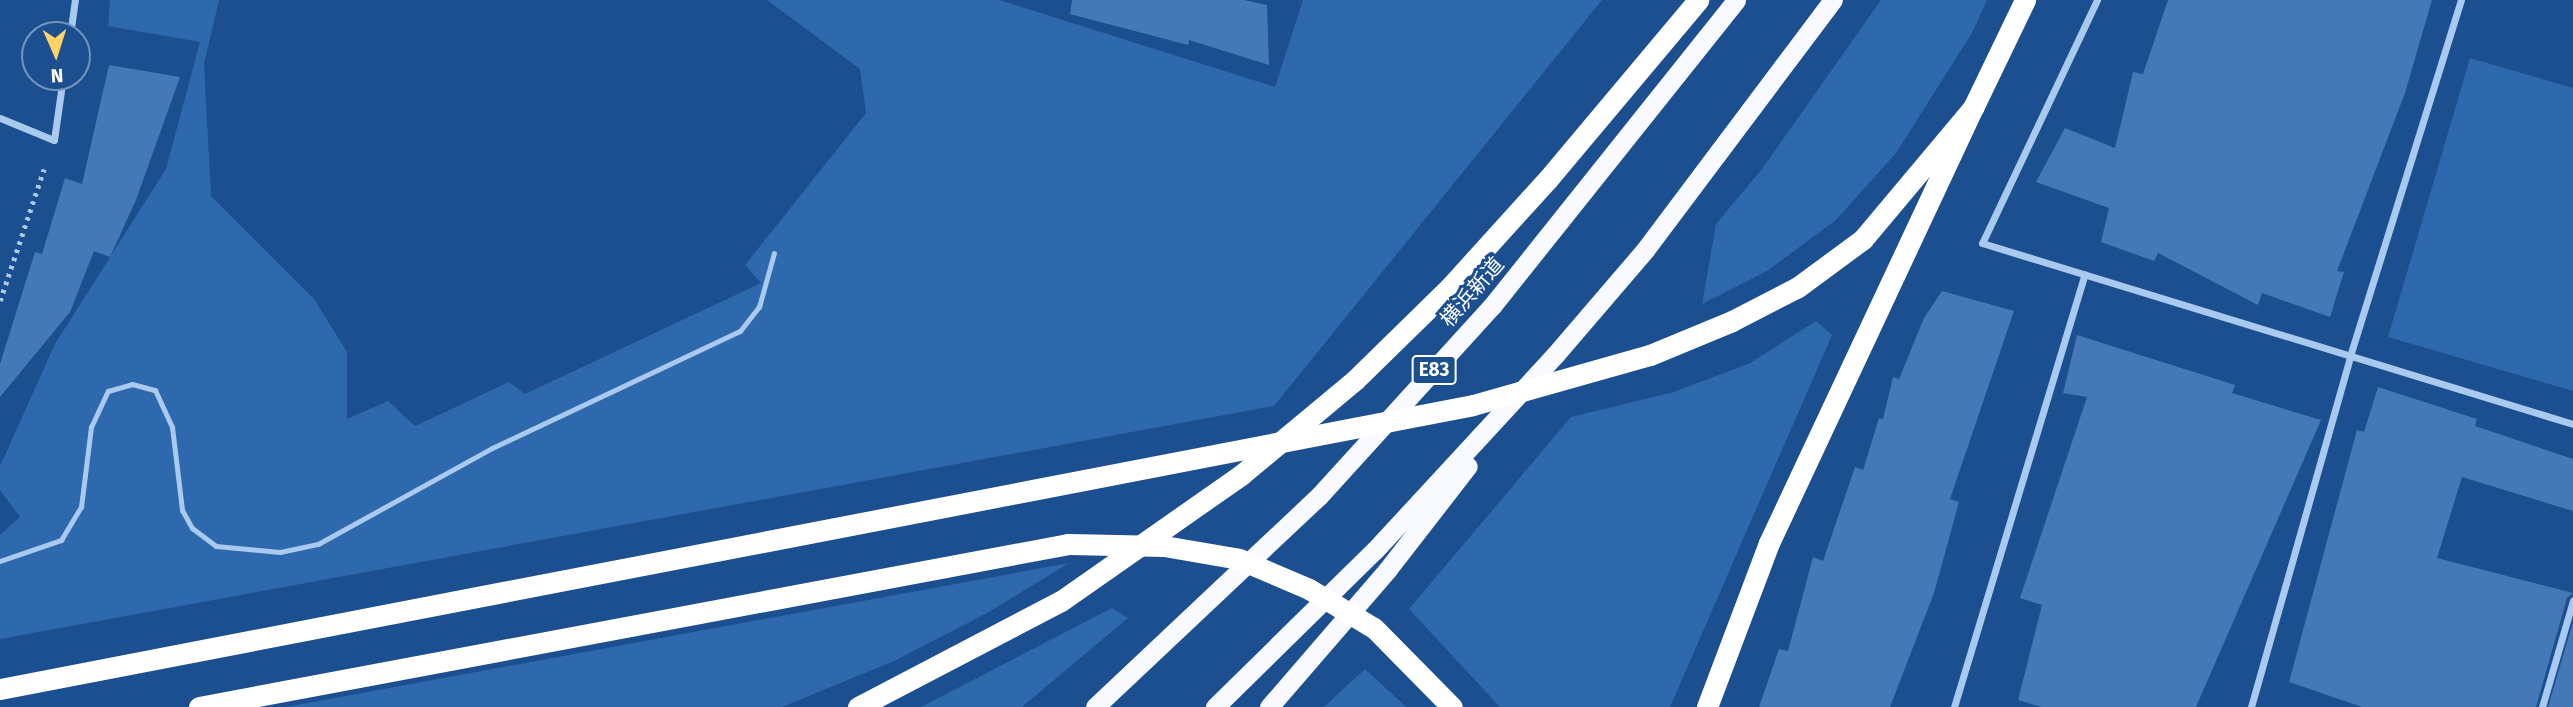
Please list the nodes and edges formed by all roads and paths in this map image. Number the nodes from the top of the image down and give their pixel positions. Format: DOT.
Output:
graph roads {
  1 [pos="75,0"];
  2 [pos="1698,0"];
  3 [pos="1736,0"];
  4 [pos="1833,0"];
  5 [pos="2025,0"];
  6 [pos="2096,0"];
  7 [pos="2461,0"];
  8 [pos="72,21"];
  9 [pos="62,91"];
  10 [pos="1973,108"];
  11 [pos="0,118"];
  12 [pos="54,140"];
  13 [pos="774,253"];
  14 [pos="2085,274"];
  15 [pos="0,301"];
  16 [pos="1555,355"];
  17 [pos="2350,356"];
  18 [pos="2573,424"];
  19 [pos="0,561"];
  20 [pos="2573,600"];
  21 [pos="0,690"];
  22 [pos="199,707"];
  23 [pos="858,707"];
  24 [pos="1095,707"];
  25 [pos="1215,707"];
  26 [pos="1269,707"];
  27 [pos="1452,707"];
  28 [pos="1707,707"];
  29 [pos="1954,707"];
  30 [pos="2251,707"];
  31 [pos="2543,707"];
  1 -- 8 [label="street"];
  2 -- 23 [label="highway"];
  3 -- 24 [label="highway, 横浜新道 / E83"];
  4 -- 16 [label="highway"];
  5 -- 10 [label="highway"];
  6 -- 14 [label="street"];
  7 -- 17 [label="street"];
  9 -- 12 [label="street"];
  10 -- 21 [label="highway, bridge"];
  10 -- 28 [label="highway"];
  11 -- 12 [label="street"];
  12 -- 15 [label="path"];
  13 -- 19 [label="lane"];
  14 -- 17 [label="street"];
  14 -- 29 [label="street"];
  16 -- 25 [label="highway"];
  16 -- 26 [label="highway"];
  17 -- 18 [label="street"];
  17 -- 30 [label="street"];
  20 -- 31 [label="street"];
  22 -- 27 [label="highway, bridge"];
}
